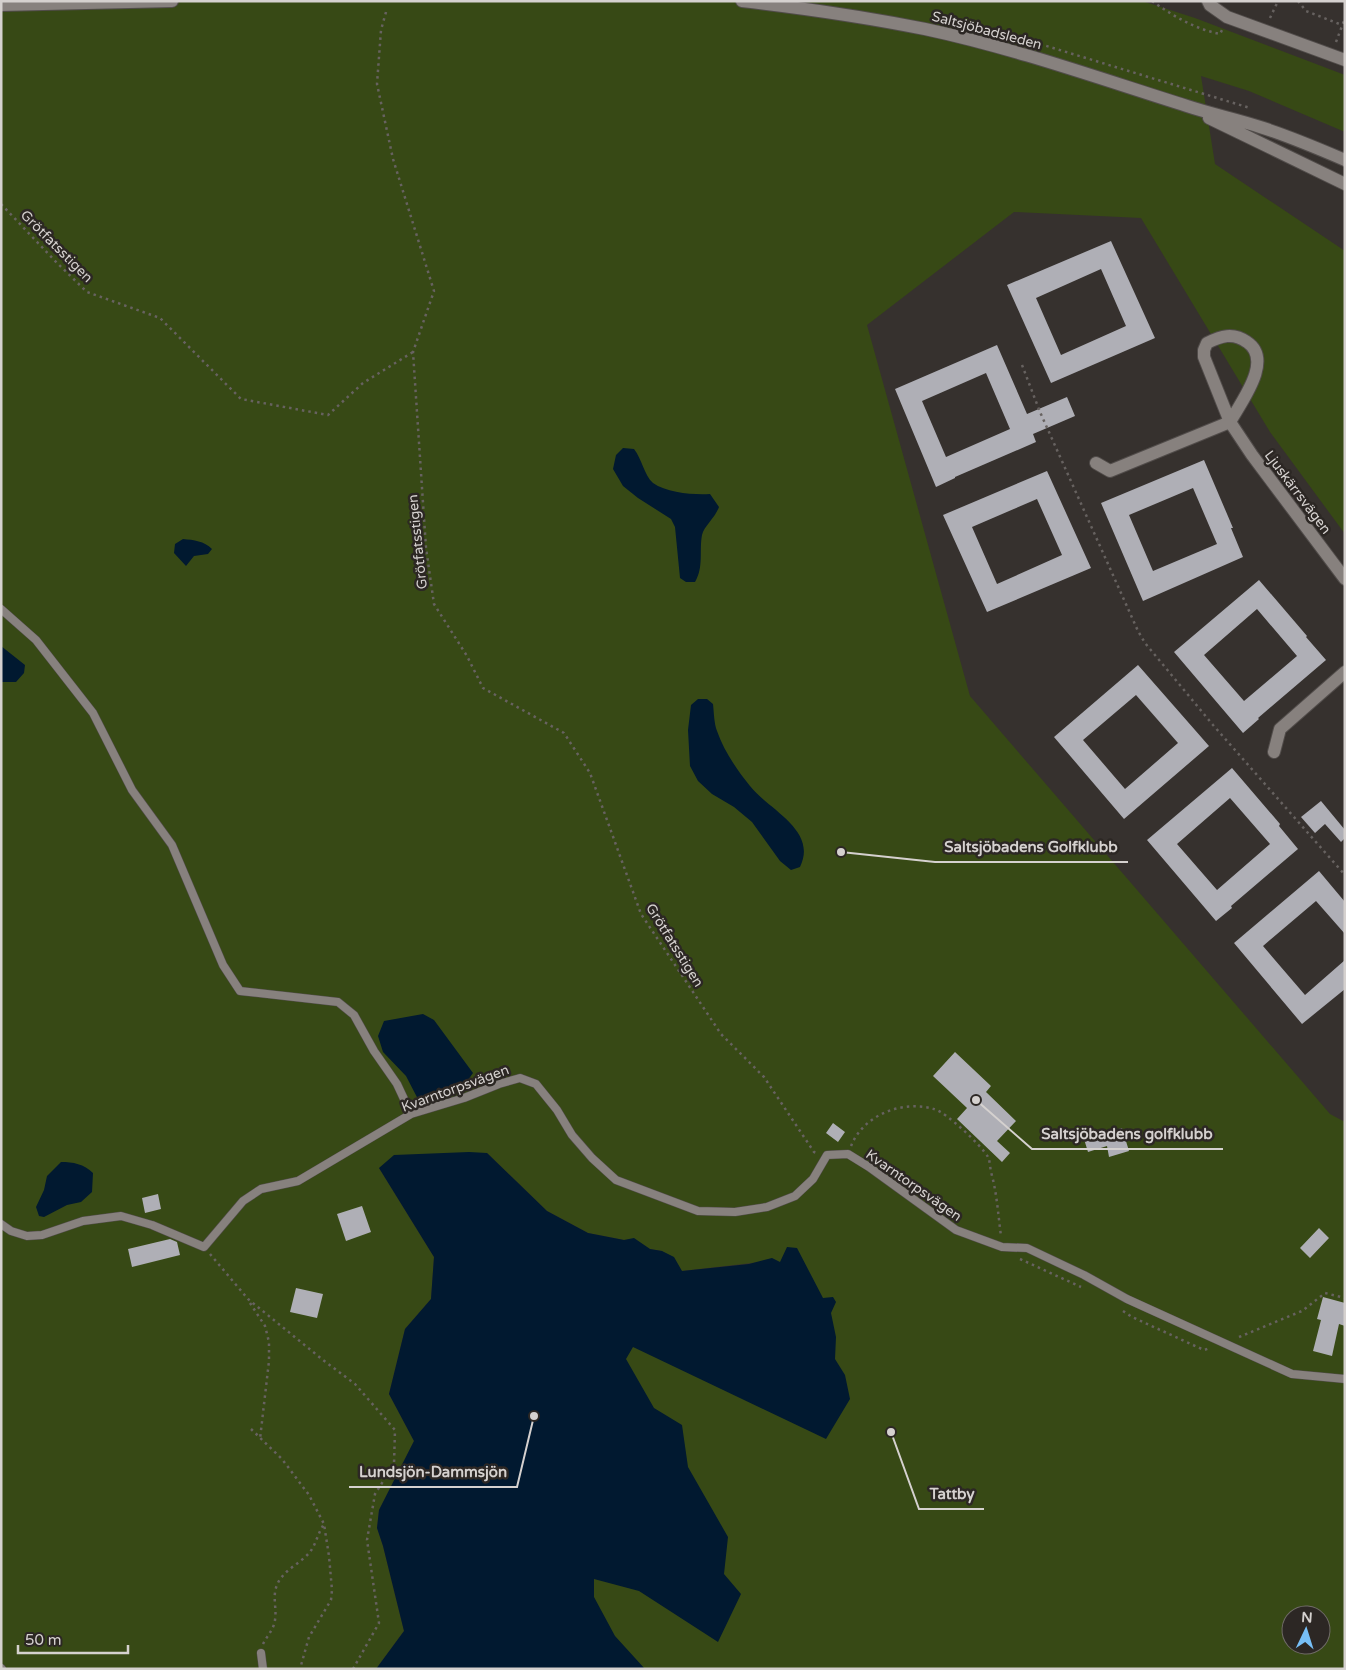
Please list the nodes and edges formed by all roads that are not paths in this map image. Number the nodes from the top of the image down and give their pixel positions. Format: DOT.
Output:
graph roads {
  1 [pos="172,1"];
  2 [pos="742,1"];
  3 [pos="1208,1"];
  4 [pos="1,5"];
  5 [pos="1345,60"];
  6 [pos="1190,107"];
  7 [pos="1345,160"];
  8 [pos="1345,184"];
  9 [pos="1230,422"];
  10 [pos="1096,463"];
  11 [pos="1345,578"];
  12 [pos="1,609"];
  13 [pos="1345,672"];
  14 [pos="1274,752"];
  15 [pos="411,1114"];
  16 [pos="1,1224"];
  17 [pos="1345,1379"];
  18 [pos="261,1653"];
  19 [pos="263,1669"];
  1 -- 4 [label="main road"];
  2 -- 6 [label="main road, Saltsjöbadsleden"];
  3 -- 5 [label="main road"];
  6 -- 7 [label="main road, Saltsjöbadsleden"];
  6 -- 8 [label="main road, Saltsjöbadsleden"];
  9 -- 9 [label="main road, Ljuskärrsvägen"];
  9 -- 10 [label="main road"];
  9 -- 11 [label="main road, Ljuskärrsvägen"];
  12 -- 15 [label="lane"];
  13 -- 14 [label="main road"];
  15 -- 16 [label="lane, Kvarntorpsvägen"];
  15 -- 17 [label="lane, Kvarntorpsvägen"];
  18 -- 19 [label="lane"];
}
